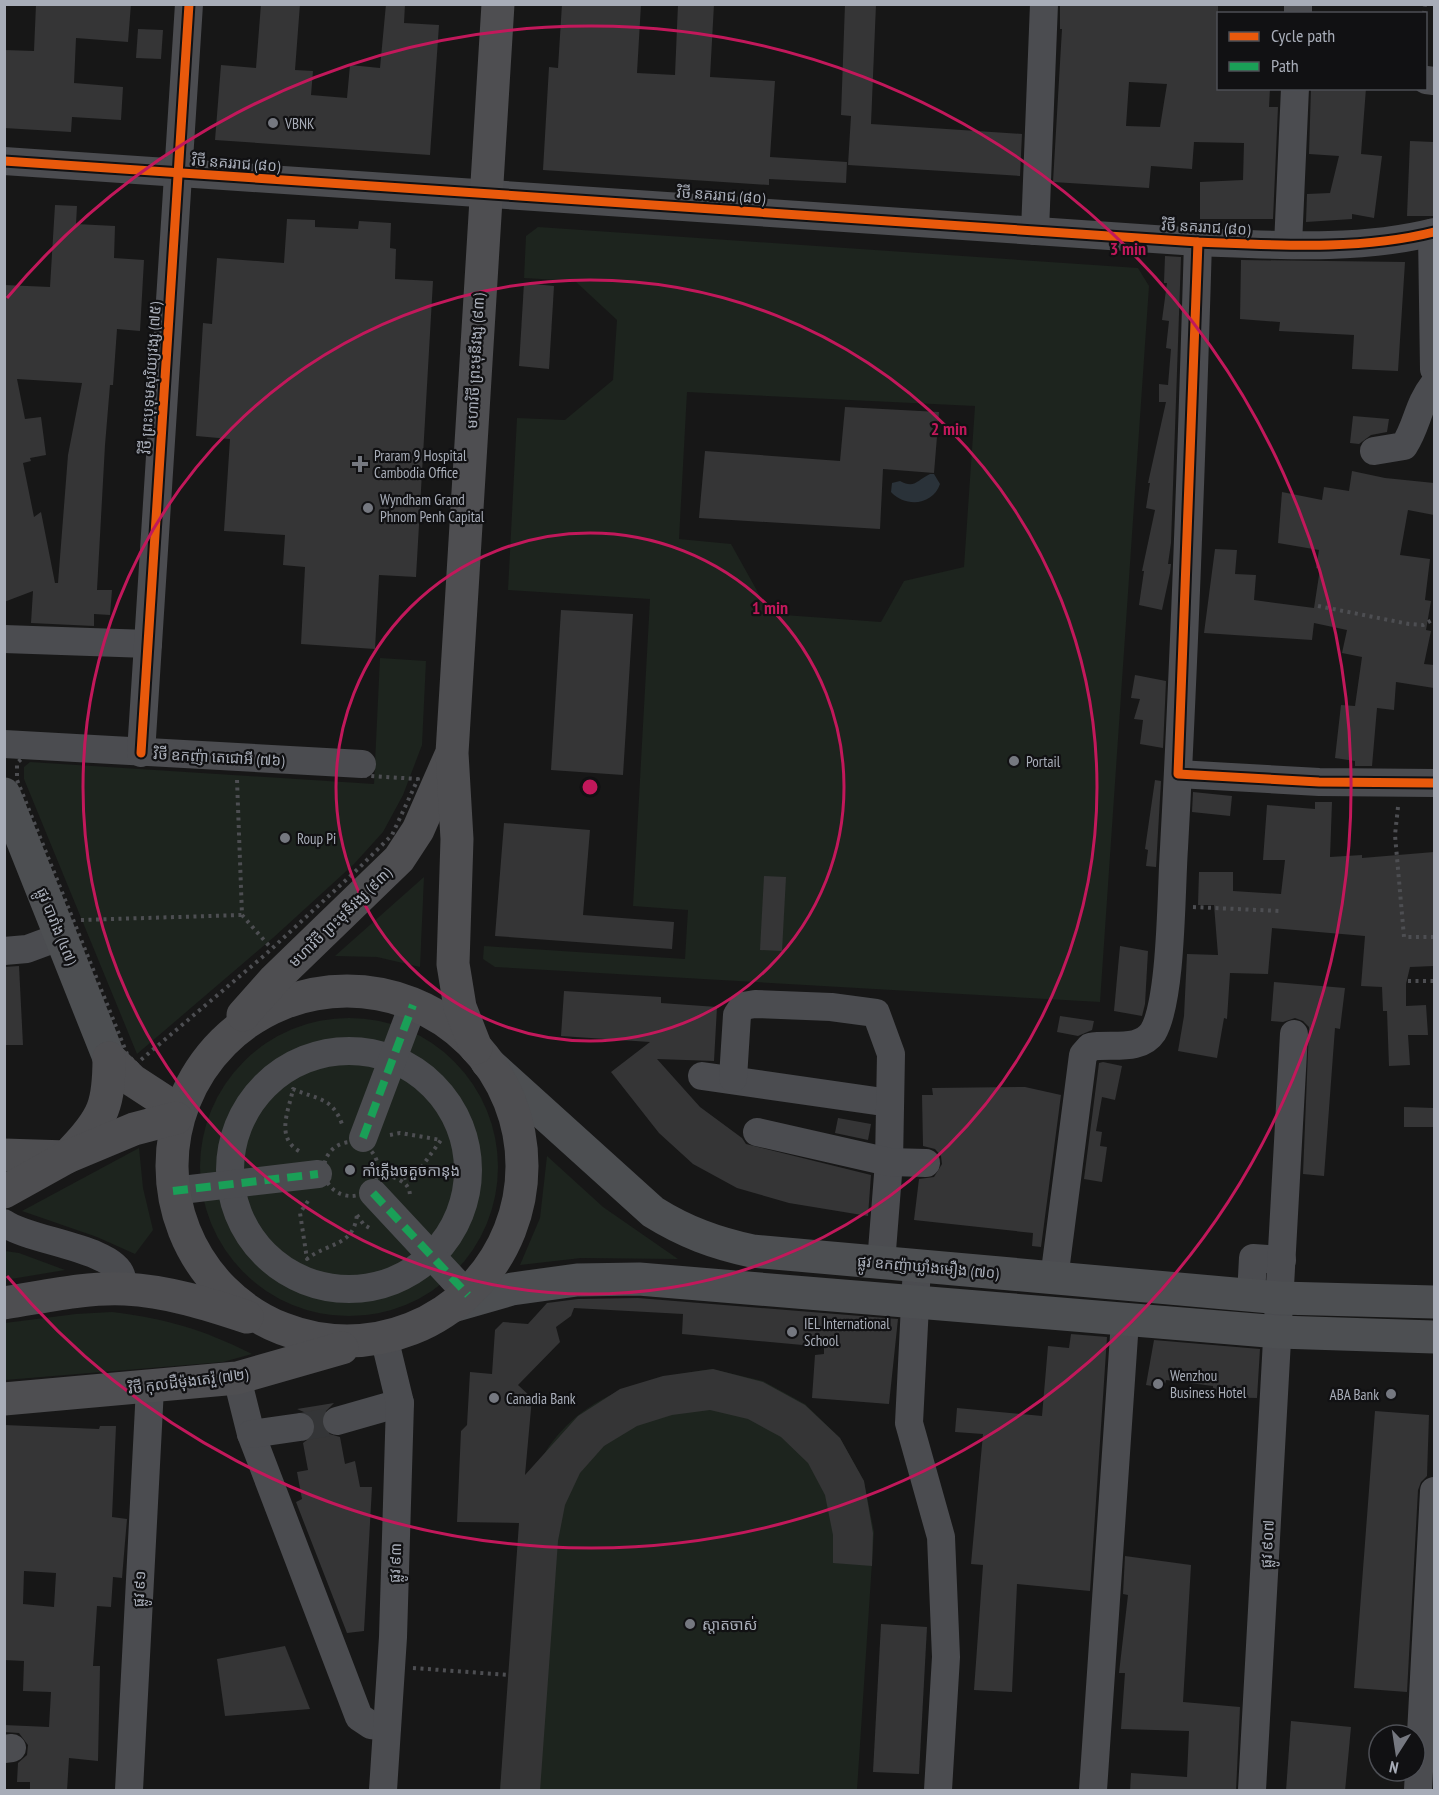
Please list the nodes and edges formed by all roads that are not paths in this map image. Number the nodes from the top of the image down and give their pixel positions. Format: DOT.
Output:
graph roads {
  1 [pos="189,4"];
  2 [pos="498,4"];
  3 [pos="1044,4"];
  4 [pos="1295,90"];
  5 [pos="4,161"];
  6 [pos="178,174"];
  7 [pos="485,195"];
  8 [pos="1035,231"];
  9 [pos="1433,233"];
  10 [pos="1198,242"];
  11 [pos="1288,245"];
  12 [pos="1434,369"];
  13 [pos="1434,384"];
  14 [pos="1374,451"];
  15 [pos="4,639"];
  16 [pos="148,644"];
  17 [pos="11,753"];
  18 [pos="141,753"];
  19 [pos="452,753"];
  20 [pos="362,764"];
  21 [pos="1178,774"];
  22 [pos="1434,783"];
  23 [pos="4,794"];
  24 [pos="68,928"];
  25 [pos="4,951"];
  26 [pos="413,1005"];
  27 [pos="1294,1034"];
  28 [pos="224,1037"];
  29 [pos="482,1056"];
  30 [pos="393,1058"];
  31 [pos="122,1061"];
  32 [pos="702,1076"];
  33 [pos="733,1078"];
  34 [pos="890,1103"];
  35 [pos="177,1114"];
  36 [pos="757,1132"];
  37 [pos="363,1135"];
  38 [pos="4,1155"];
  39 [pos="67,1157"];
  40 [pos="889,1162"];
  41 [pos="926,1163"];
  42 [pos="317,1184"];
  43 [pos="230,1185"];
  44 [pos="173,1191"];
  45 [pos="4,1192"];
  46 [pos="369,1195"];
  47 [pos="4,1223"];
  48 [pos="432,1257"];
  49 [pos="881,1263"];
  50 [pos="917,1266"];
  51 [pos="1054,1279"];
  52 [pos="123,1289"];
  53 [pos="1266,1297"];
  54 [pos="878,1298"];
  55 [pos="460,1301"];
  56 [pos="915,1301"];
  57 [pos="1434,1302"];
  58 [pos="4,1303"];
  59 [pos="1125,1321"];
  60 [pos="269,1325"];
  61 [pos="1279,1332"];
  62 [pos="1434,1337"];
  63 [pos="376,1339"];
  64 [pos="237,1378"];
  65 [pos="150,1388"];
  66 [pos="4,1399"];
  67 [pos="400,1403"];
  68 [pos="337,1421"];
  69 [pos="300,1427"];
  70 [pos="251,1434"];
  71 [pos="1434,1491"];
  72 [pos="387,1727"];
  73 [pos="129,1791"];
  74 [pos="383,1791"];
  75 [pos="938,1791"];
  76 [pos="1093,1791"];
  77 [pos="1252,1791"];
  78 [pos="1418,1791"];
  1 -- 6 [label="street, វិថី ព្រះបុទុមសុរិយ្យវង្ស (៧៥)"];
  2 -- 7 [label="highway, មហាវិថី ព្រះមុនីវង្ស (៩៣)"];
  3 -- 8 [label="street"];
  4 -- 11 [label="street"];
  5 -- 6 [label="street, វិថី នគររាជ (៨០)"];
  6 -- 7 [label="street, វិថី នគររាជ (៨០)"];
  6 -- 16 [label="street, វិថី ព្រះបុទុមសុរិយ្យវង្ស (៧៥)"];
  7 -- 8 [label="street, វិថី នគររាជ (៨០)"];
  7 -- 19 [label="highway, មហាវិថី ព្រះមុនីវង្ស (៩៣)"];
  8 -- 10 [label="street, វិថី នគររាជ (៨០)"];
  9 -- 11 [label="street, វិថី នគររាជ (៨០)"];
  9 -- 12 [label="street"];
  10 -- 11 [label="street, វិថី នគររាជ (៨០)"];
  10 -- 21 [label="street"];
  13 -- 14 [label="street"];
  15 -- 16 [label="street"];
  16 -- 18 [label="street, វិថី ព្រះបុទុមសុរិយ្យវង្ស (៧៥)"];
  17 -- 18 [label="street, វិថី ឧកញ៉ា តេជោអី (៧៦)"];
  18 -- 20 [label="street, វិថី ឧកញ៉ា តេជោអី (៧៦)"];
  19 -- 28 [label="highway, មហាវិថី ព្រះមុនីវង្ស (៩៣)"];
  19 -- 29 [label="highway, មហាវិថី ព្រះមុនីវង្ស (៩៣)"];
  21 -- 22 [label="street"];
  21 -- 51 [label="street"];
  23 -- 24 [label="main road, ផ្លូវ បារាំង (៤៧)"];
  24 -- 25 [label="street"];
  24 -- 31 [label="main road, ផ្លូវ បារាំង (៤៧)"];
  26 -- 28 [label="highway"];
  26 -- 29 [label="highway"];
  26 -- 30 [label="street"];
  27 -- 53 [label="street, ផ្លូវ ៩០៧"];
  28 -- 35 [label="highway"];
  29 -- 49 [label="main road, ផ្លូវ ឧកញ៉ាឃ្លាំងមឿង (៧០)"];
  29 -- 55 [label="highway"];
  30 -- 37 [label="street"];
  30 -- 43 [label="street"];
  30 -- 48 [label="street"];
  31 -- 35 [label="highway"];
  31 -- 39 [label="highway"];
  32 -- 33 [label="street"];
  33 -- 34 [label="street"];
  33 -- 34 [label="street"];
  34 -- 40 [label="street"];
  35 -- 39 [label="highway"];
  35 -- 44 [label="highway"];
  36 -- 40 [label="street"];
  38 -- 39 [label="highway"];
  39 -- 45 [label="highway"];
  40 -- 41 [label="street"];
  40 -- 49 [label="street"];
  42 -- 43 [label="street"];
  43 -- 44 [label="street"];
  43 -- 48 [label="street"];
  44 -- 60 [label="highway"];
  46 -- 48 [label="street"];
  47 -- 52 [label="street"];
  48 -- 55 [label="street"];
  49 -- 50 [label="main road, ផ្លូវ ឧកញ៉ាឃ្លាំងមឿង (៧០)"];
  49 -- 54 [label="main road"];
  50 -- 51 [label="main road, ផ្លូវ ឧកញ៉ាឃ្លាំងមឿង (៧០)"];
  50 -- 56 [label="street"];
  51 -- 53 [label="main road, ផ្លូវ ឧកញ៉ាឃ្លាំងមឿង (៧០)"];
  52 -- 58 [label="highway"];
  52 -- 60 [label="highway"];
  53 -- 57 [label="main road, ផ្លូវ ឧកញ៉ាឃ្លាំងមឿង (៧០)"];
  53 -- 61 [label="street, ផ្លូវ ៩០៧"];
  54 -- 55 [label="main road"];
  54 -- 56 [label="main road"];
  55 -- 63 [label="highway"];
  56 -- 59 [label="main road"];
  56 -- 75 [label="street"];
  59 -- 61 [label="main road"];
  59 -- 76 [label="street"];
  60 -- 63 [label="highway"];
  61 -- 62 [label="main road"];
  61 -- 77 [label="street, ផ្លូវ ៩០៧"];
  63 -- 64 [label="highway, វិថី កុលដឺម៉ុងតេរ៉ួ (៧២)"];
  63 -- 67 [label="street, ផ្លូវ ៩៣"];
  64 -- 65 [label="highway, វិថី កុលដឺម៉ុងតេរ៉ួ (៧២)"];
  64 -- 70 [label="street"];
  65 -- 66 [label="highway, វិថី កុលដឺម៉ុងតេរ៉ួ (៧២)"];
  65 -- 73 [label="street, ផ្លូវ ៩១"];
  67 -- 68 [label="street"];
  67 -- 72 [label="street, ផ្លូវ ៩៣"];
  69 -- 70 [label="street"];
  70 -- 72 [label="street"];
  71 -- 78 [label="street"];
  72 -- 74 [label="street, ផ្លូវ ៩៣"];
}
